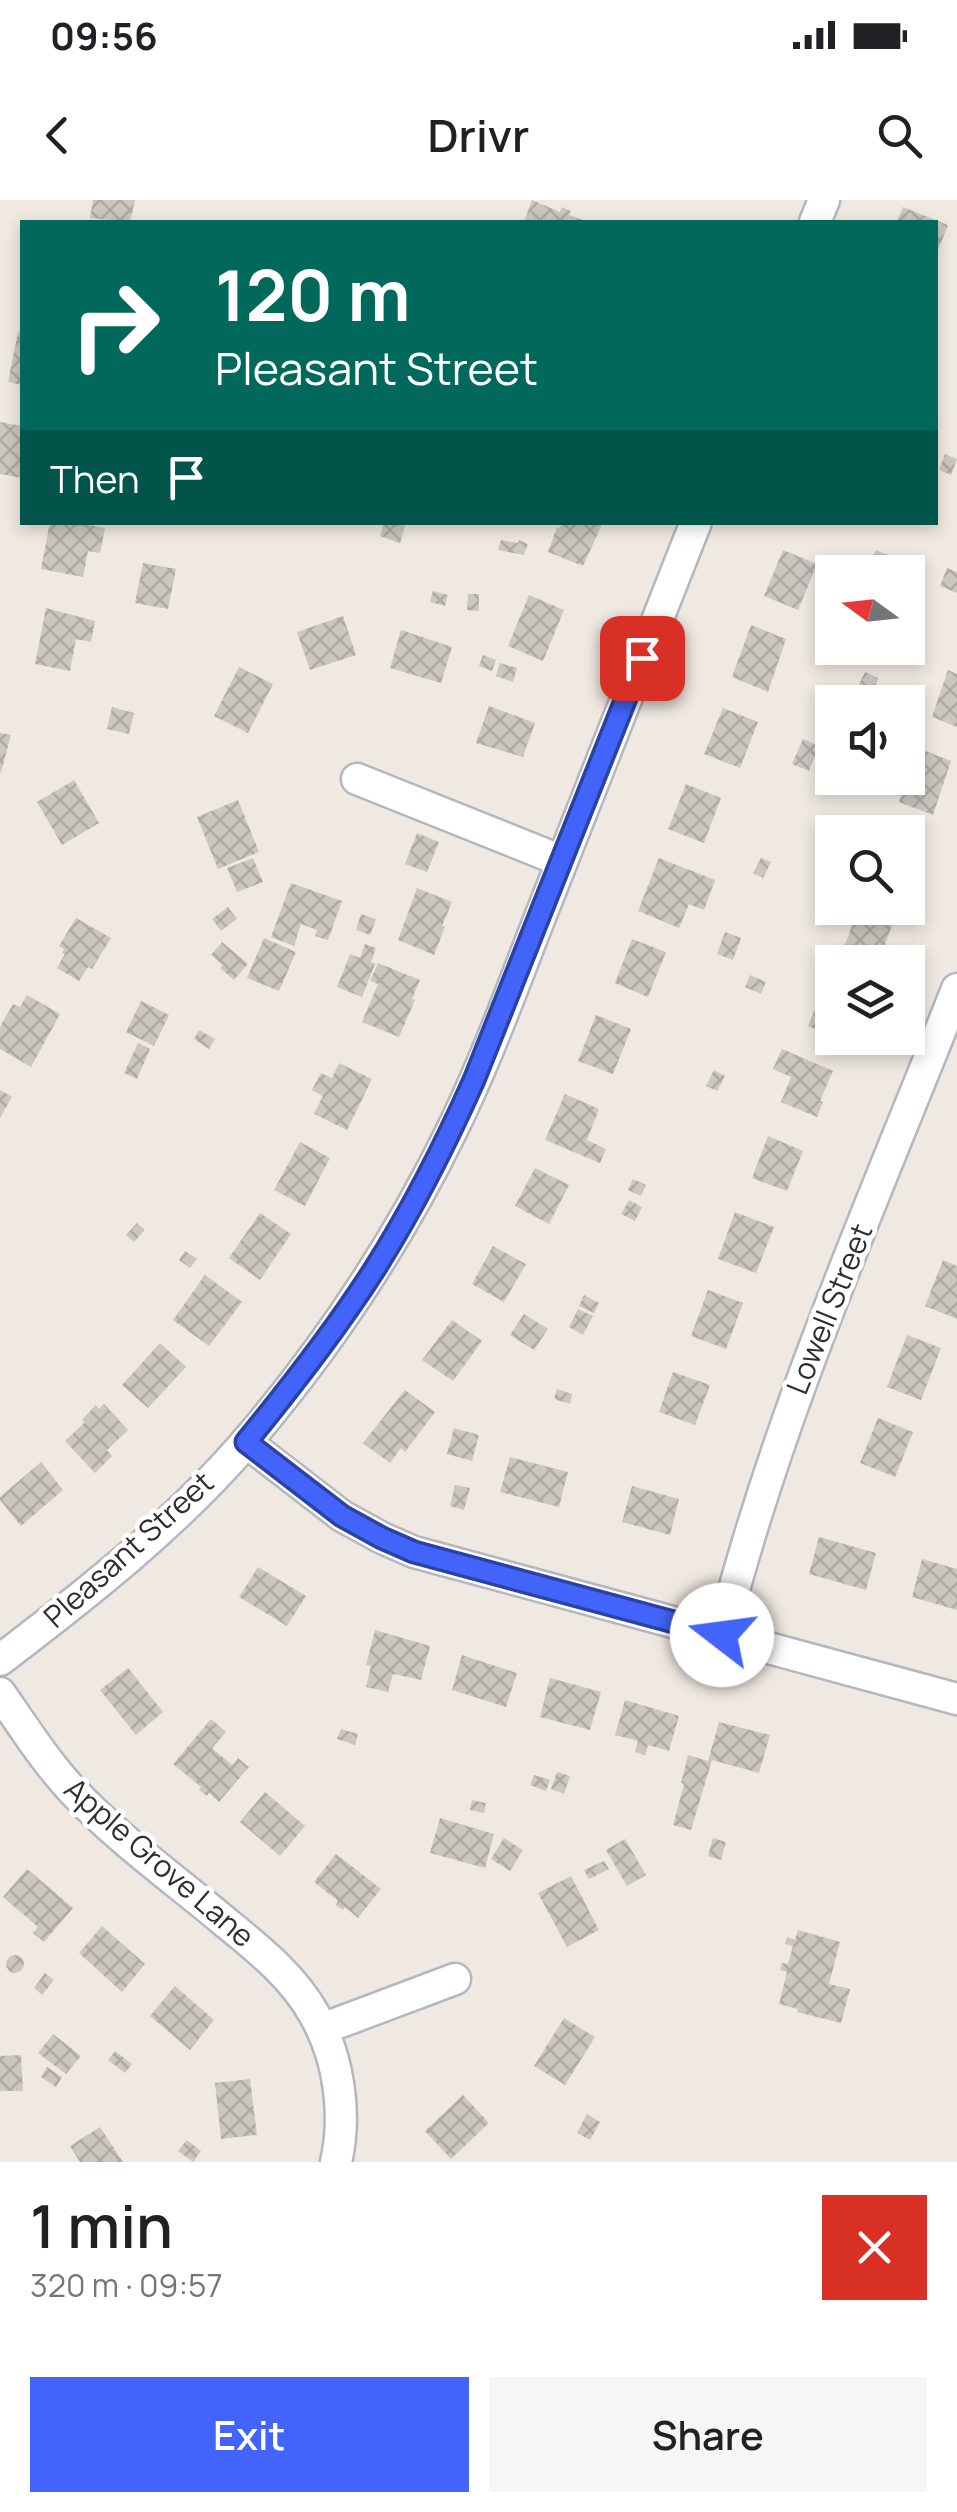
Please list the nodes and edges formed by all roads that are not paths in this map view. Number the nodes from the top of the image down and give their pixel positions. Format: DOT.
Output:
graph roads {
  1 [pos="695,525"];
  2 [pos="357,780"];
  3 [pos="562,861"];
  4 [pos="957,989"];
  5 [pos="246,1442"];
  6 [pos="722,1635"];
  7 [pos="0,1660"];
  8 [pos="0,1692"];
  9 [pos="957,1699"];
  10 [pos="456,1980"];
  11 [pos="322,2029"];
  12 [pos="336,2162"];
  1 -- 3 [label="street, Pleasant Street"];
  2 -- 3 [label="street"];
  3 -- 5 [label="street, Pleasant Street"];
  4 -- 6 [label="street, Lowell Street"];
  5 -- 6 [label="street"];
  5 -- 7 [label="street, Pleasant Street"];
  6 -- 9 [label="street"];
  8 -- 11 [label="street, Apple Grove Lane"];
  10 -- 11 [label="street"];
  11 -- 12 [label="street, Apple Grove Lane"];
}
